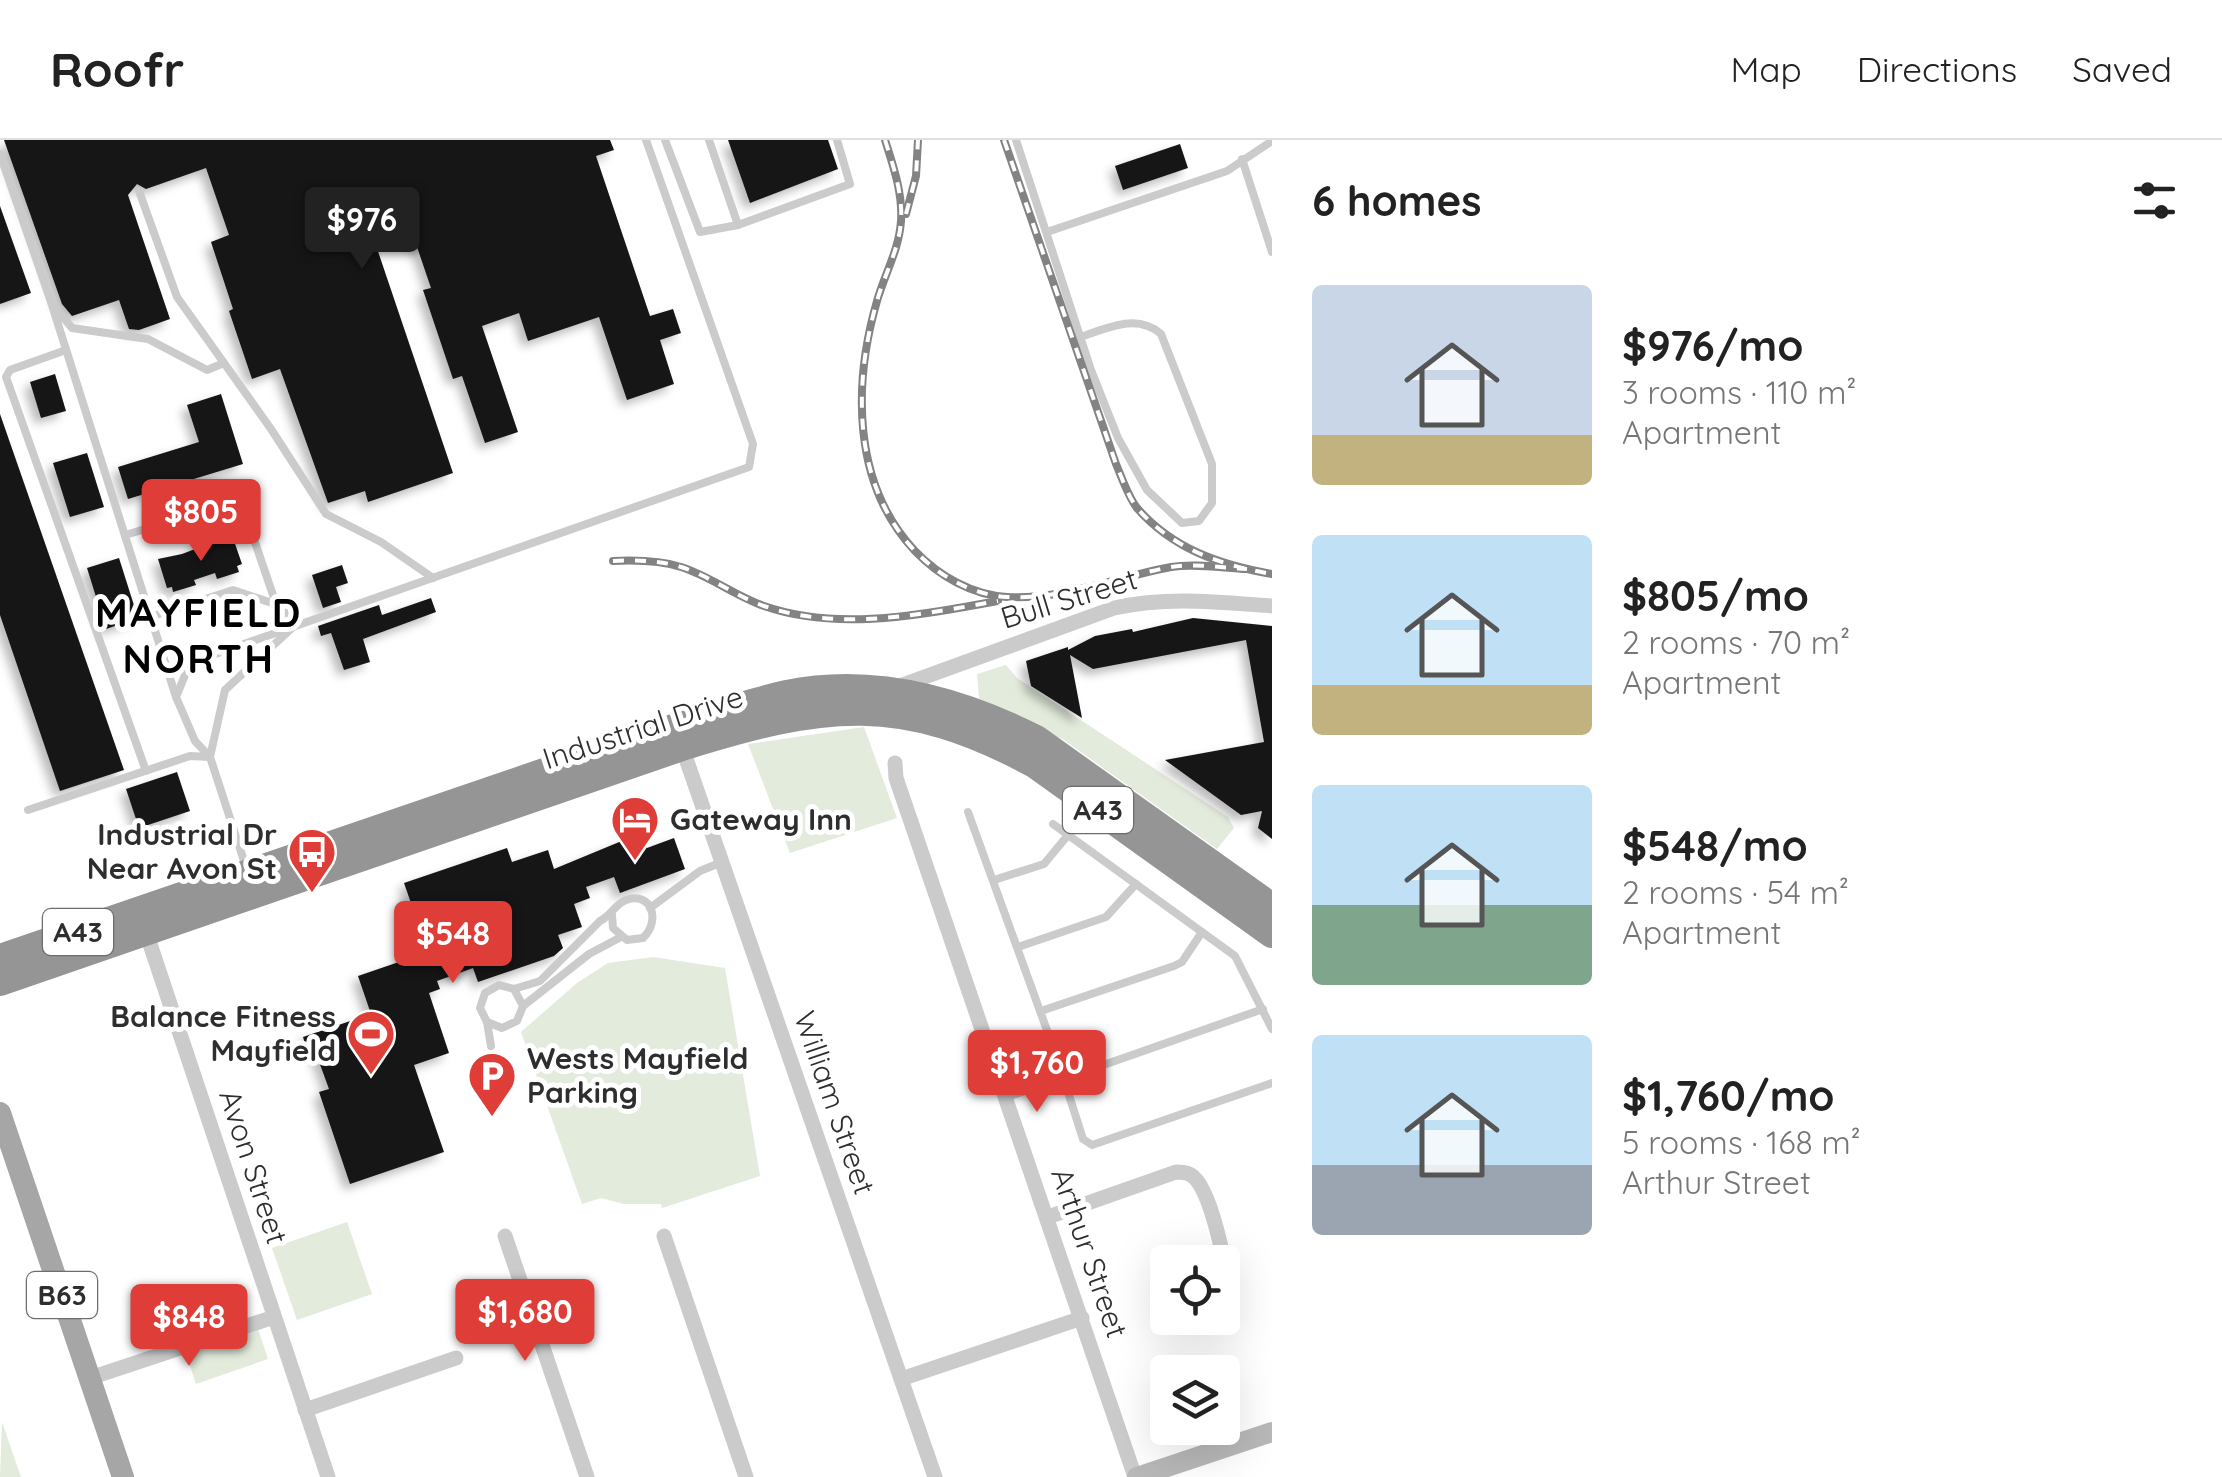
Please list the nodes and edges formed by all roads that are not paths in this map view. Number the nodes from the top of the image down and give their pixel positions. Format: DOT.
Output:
graph roads {
  1 [pos="646,140"];
  2 [pos="665,140"];
  3 [pos="709,140"];
  4 [pos="837,140"];
  5 [pos="1016,140"];
  6 [pos="1272,140"];
  7 [pos="0,154"];
  8 [pos="1242,160"];
  9 [pos="139,191"];
  10 [pos="738,225"];
  11 [pos="1046,232"];
  12 [pos="1272,252"];
  13 [pos="51,302"];
  14 [pos="1080,338"];
  15 [pos="66,350"];
  16 [pos="224,363"];
  17 [pos="125,535"];
  18 [pos="433,578"];
  19 [pos="276,604"];
  20 [pos="1272,606"];
  21 [pos="150,617"];
  22 [pos="292,627"];
  23 [pos="888,690"];
  24 [pos="176,697"];
  25 [pos="769,710"];
  26 [pos="682,746"];
  27 [pos="210,757"];
  28 [pos="895,763"];
  29 [pos="146,771"];
  30 [pos="28,810"];
  31 [pos="968,812"];
  32 [pos="1053,824"];
  33 [pos="1068,834"];
  34 [pos="722,862"];
  35 [pos="994,880"];
  36 [pos="252,884"];
  37 [pos="1136,884"];
  38 [pos="650,908"];
  39 [pos="1272,908"];
  40 [pos="612,915"];
  41 [pos="146,932"];
  42 [pos="1202,932"];
  43 [pos="1272,934"];
  44 [pos="621,938"];
  45 [pos="1018,947"];
  46 [pos="0,958"];
  47 [pos="0,982"];
  48 [pos="514,989"];
  49 [pos="523,1006"];
  50 [pos="1263,1010"];
  51 [pos="1041,1012"];
  52 [pos="487,1022"];
  53 [pos="502,1028"];
  54 [pos="1272,1028"];
  55 [pos="504,1042"];
  56 [pos="490,1046"];
  57 [pos="1061,1069"];
  58 [pos="1074,1075"];
  59 [pos="1054,1082"];
  60 [pos="1272,1083"];
  61 [pos="1067,1089"];
  62 [pos="1007,1098"];
  63 [pos="0,1114"];
  64 [pos="1048,1217"];
  65 [pos="506,1236"];
  66 [pos="664,1236"];
  67 [pos="1220,1245"];
  68 [pos="274,1317"];
  69 [pos="1082,1318"];
  70 [pos="456,1358"];
  71 [pos="90,1378"];
  72 [pos="902,1379"];
  73 [pos="305,1410"];
  74 [pos="1272,1432"];
  75 [pos="1147,1475"];
  76 [pos="123,1477"];
  77 [pos="328,1477"];
  78 [pos="587,1477"];
  79 [pos="746,1477"];
  80 [pos="934,1477"];
  1 -- 18 [label="lane"];
  2 -- 10 [label="lane"];
  3 -- 10 [label="lane"];
  4 -- 10 [label="lane"];
  5 -- 11 [label="lane"];
  6 -- 8 [label="lane"];
  7 -- 13 [label="lane"];
  8 -- 11 [label="lane"];
  8 -- 12 [label="lane"];
  9 -- 16 [label="lane"];
  11 -- 14 [label="lane"];
  13 -- 15 [label="lane"];
  13 -- 16 [label="lane"];
  14 -- 14 [label="lane"];
  15 -- 17 [label="lane"];
  15 -- 29 [label="lane"];
  16 -- 18 [label="lane"];
  17 -- 19 [label="lane"];
  17 -- 21 [label="lane"];
  18 -- 22 [label="lane"];
  19 -- 21 [label="lane"];
  19 -- 22 [label="lane"];
  20 -- 23 [label="street, Bull Street"];
  21 -- 24 [label="lane"];
  22 -- 24 [label="lane"];
  22 -- 27 [label="lane"];
  23 -- 25 [label="highway, Industrial Drive / A43"];
  23 -- 39 [label="highway, Industrial Drive / A43"];
  24 -- 27 [label="lane"];
  25 -- 26 [label="highway, Industrial Drive / A43"];
  25 -- 36 [label="highway, Industrial Drive / A43"];
  25 -- 43 [label="highway, Industrial Drive / A43"];
  26 -- 34 [label="street, William Street"];
  26 -- 36 [label="highway, Industrial Drive / A43"];
  27 -- 29 [label="lane"];
  27 -- 36 [label="lane"];
  28 -- 62 [label="street, Arthur Street"];
  29 -- 30 [label="lane"];
  31 -- 35 [label="lane"];
  32 -- 33 [label="lane"];
  33 -- 35 [label="lane"];
  33 -- 37 [label="lane"];
  34 -- 38 [label="lane"];
  34 -- 72 [label="street, William Street"];
  35 -- 45 [label="lane"];
  36 -- 41 [label="highway, Industrial Drive / A43"];
  36 -- 46 [label="highway, Industrial Drive / A43"];
  37 -- 42 [label="lane"];
  37 -- 45 [label="lane"];
  38 -- 40 [label="lane"];
  38 -- 44 [label="lane"];
  40 -- 44 [label="lane"];
  40 -- 48 [label="lane"];
  41 -- 47 [label="highway, Industrial Drive / A43"];
  41 -- 68 [label="street, Avon Street"];
  42 -- 50 [label="lane"];
  42 -- 51 [label="lane"];
  44 -- 49 [label="lane"];
  45 -- 51 [label="lane"];
  48 -- 49 [label="lane"];
  48 -- 52 [label="lane"];
  49 -- 53 [label="lane"];
  50 -- 54 [label="lane"];
  50 -- 58 [label="lane"];
  51 -- 57 [label="lane"];
  52 -- 53 [label="lane"];
  52 -- 56 [label="lane"];
  53 -- 55 [label="lane"];
  57 -- 58 [label="lane"];
  57 -- 59 [label="lane"];
  58 -- 61 [label="lane"];
  59 -- 61 [label="lane"];
  59 -- 62 [label="lane"];
  60 -- 61 [label="lane"];
  62 -- 64 [label="street, Arthur Street"];
  63 -- 71 [label="main road, B63"];
  64 -- 67 [label="street"];
  64 -- 69 [label="street, Arthur Street"];
  65 -- 78 [label="street"];
  66 -- 79 [label="street"];
  68 -- 71 [label="street"];
  68 -- 73 [label="street, Avon Street"];
  69 -- 72 [label="street"];
  69 -- 75 [label="street, Arthur Street"];
  70 -- 73 [label="street"];
  71 -- 76 [label="main road, B63"];
  72 -- 80 [label="street, William Street"];
  73 -- 77 [label="street, Avon Street"];
  74 -- 75 [label="street"];
}
